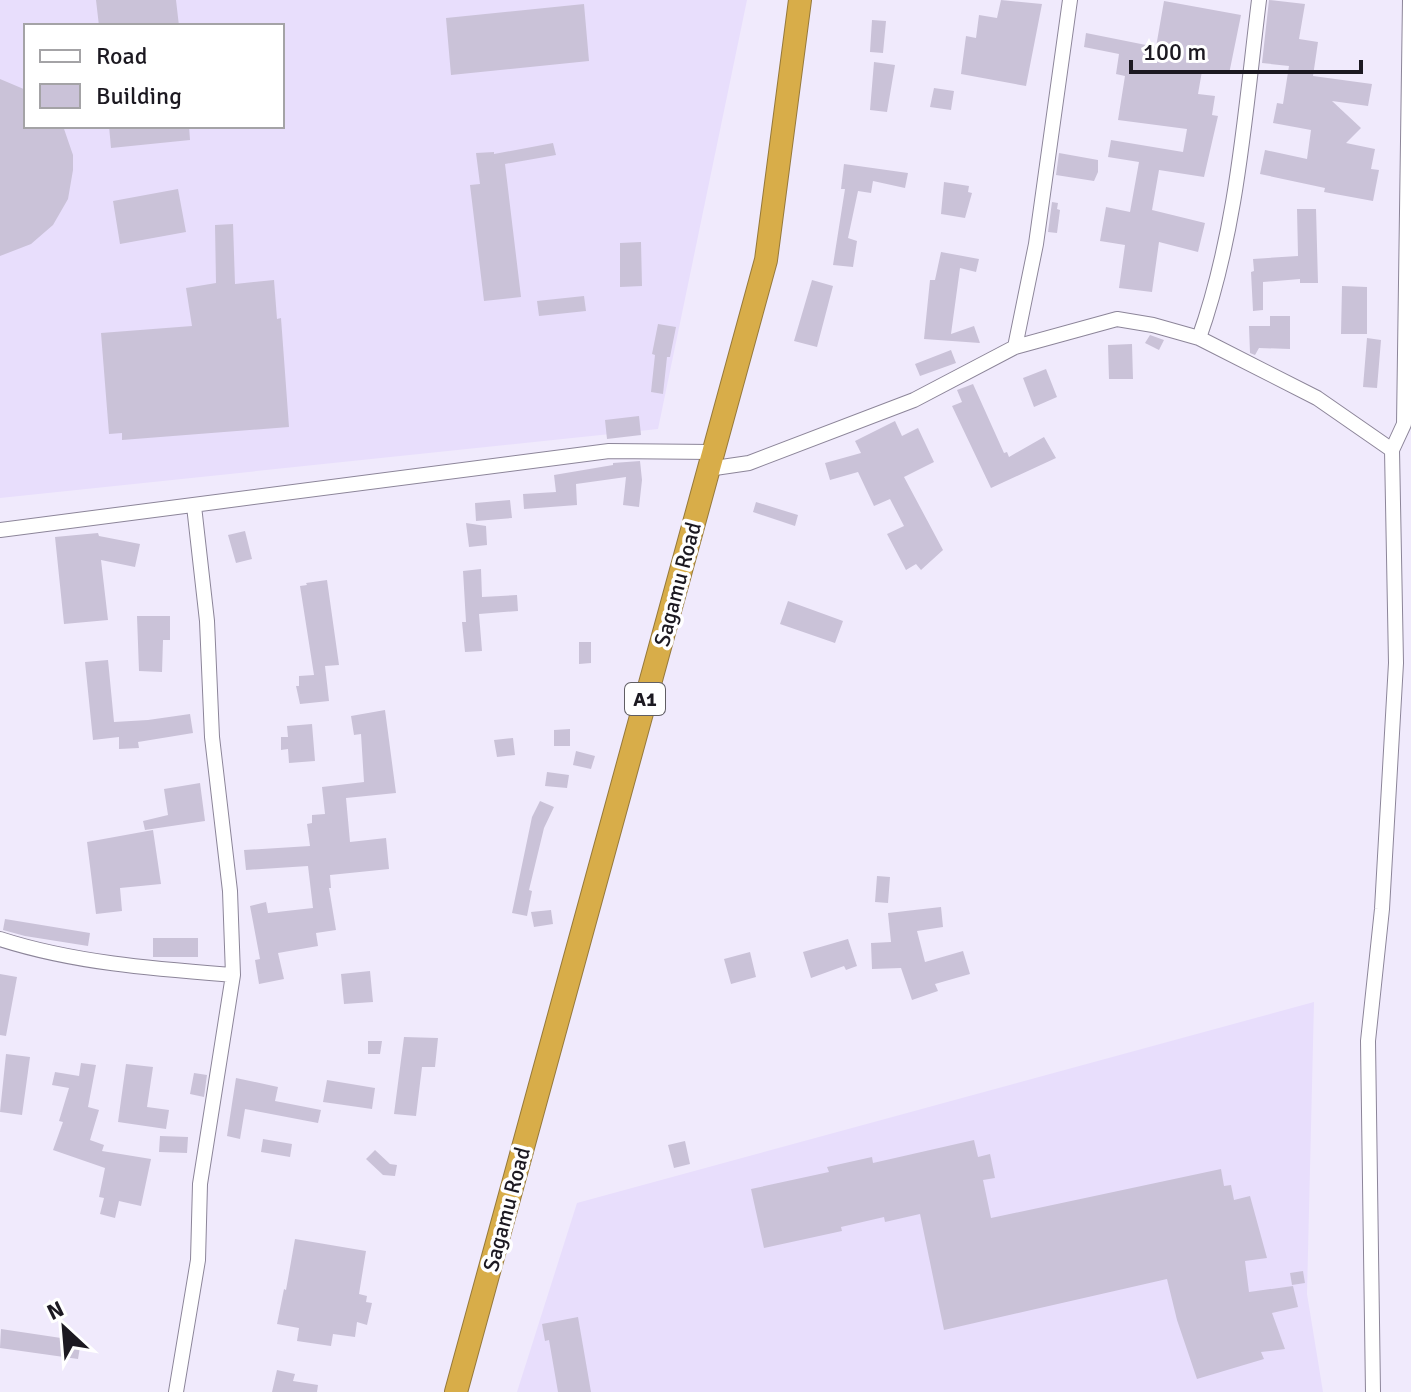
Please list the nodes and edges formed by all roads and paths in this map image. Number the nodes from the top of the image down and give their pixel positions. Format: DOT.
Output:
graph roads {
  1 [pos="800,0"];
  2 [pos="1070,0"];
  3 [pos="1259,0"];
  4 [pos="1410,0"];
  5 [pos="1408,156"];
  6 [pos="1199,338"];
  7 [pos="1015,347"];
  8 [pos="1407,425"];
  9 [pos="1392,450"];
  10 [pos="710,460"];
  11 [pos="194,506"];
  12 [pos="0,530"];
  13 [pos="0,939"];
  14 [pos="233,975"];
  15 [pos="176,1392"];
  16 [pos="456,1392"];
  17 [pos="1373,1392"];
  1 -- 10 [label="highway, Sagamu Road / A1"];
  2 -- 7 [label="street"];
  3 -- 6 [label="street"];
  4 -- 5 [label="street"];
  5 -- 8 [label="street"];
  6 -- 7 [label="street"];
  6 -- 9 [label="street"];
  7 -- 10 [label="street"];
  8 -- 9 [label="street"];
  9 -- 17 [label="street"];
  10 -- 11 [label="street"];
  10 -- 16 [label="highway, Sagamu Road / A1"];
  11 -- 12 [label="street"];
  11 -- 14 [label="street"];
  13 -- 14 [label="street"];
  14 -- 15 [label="street"];
}
